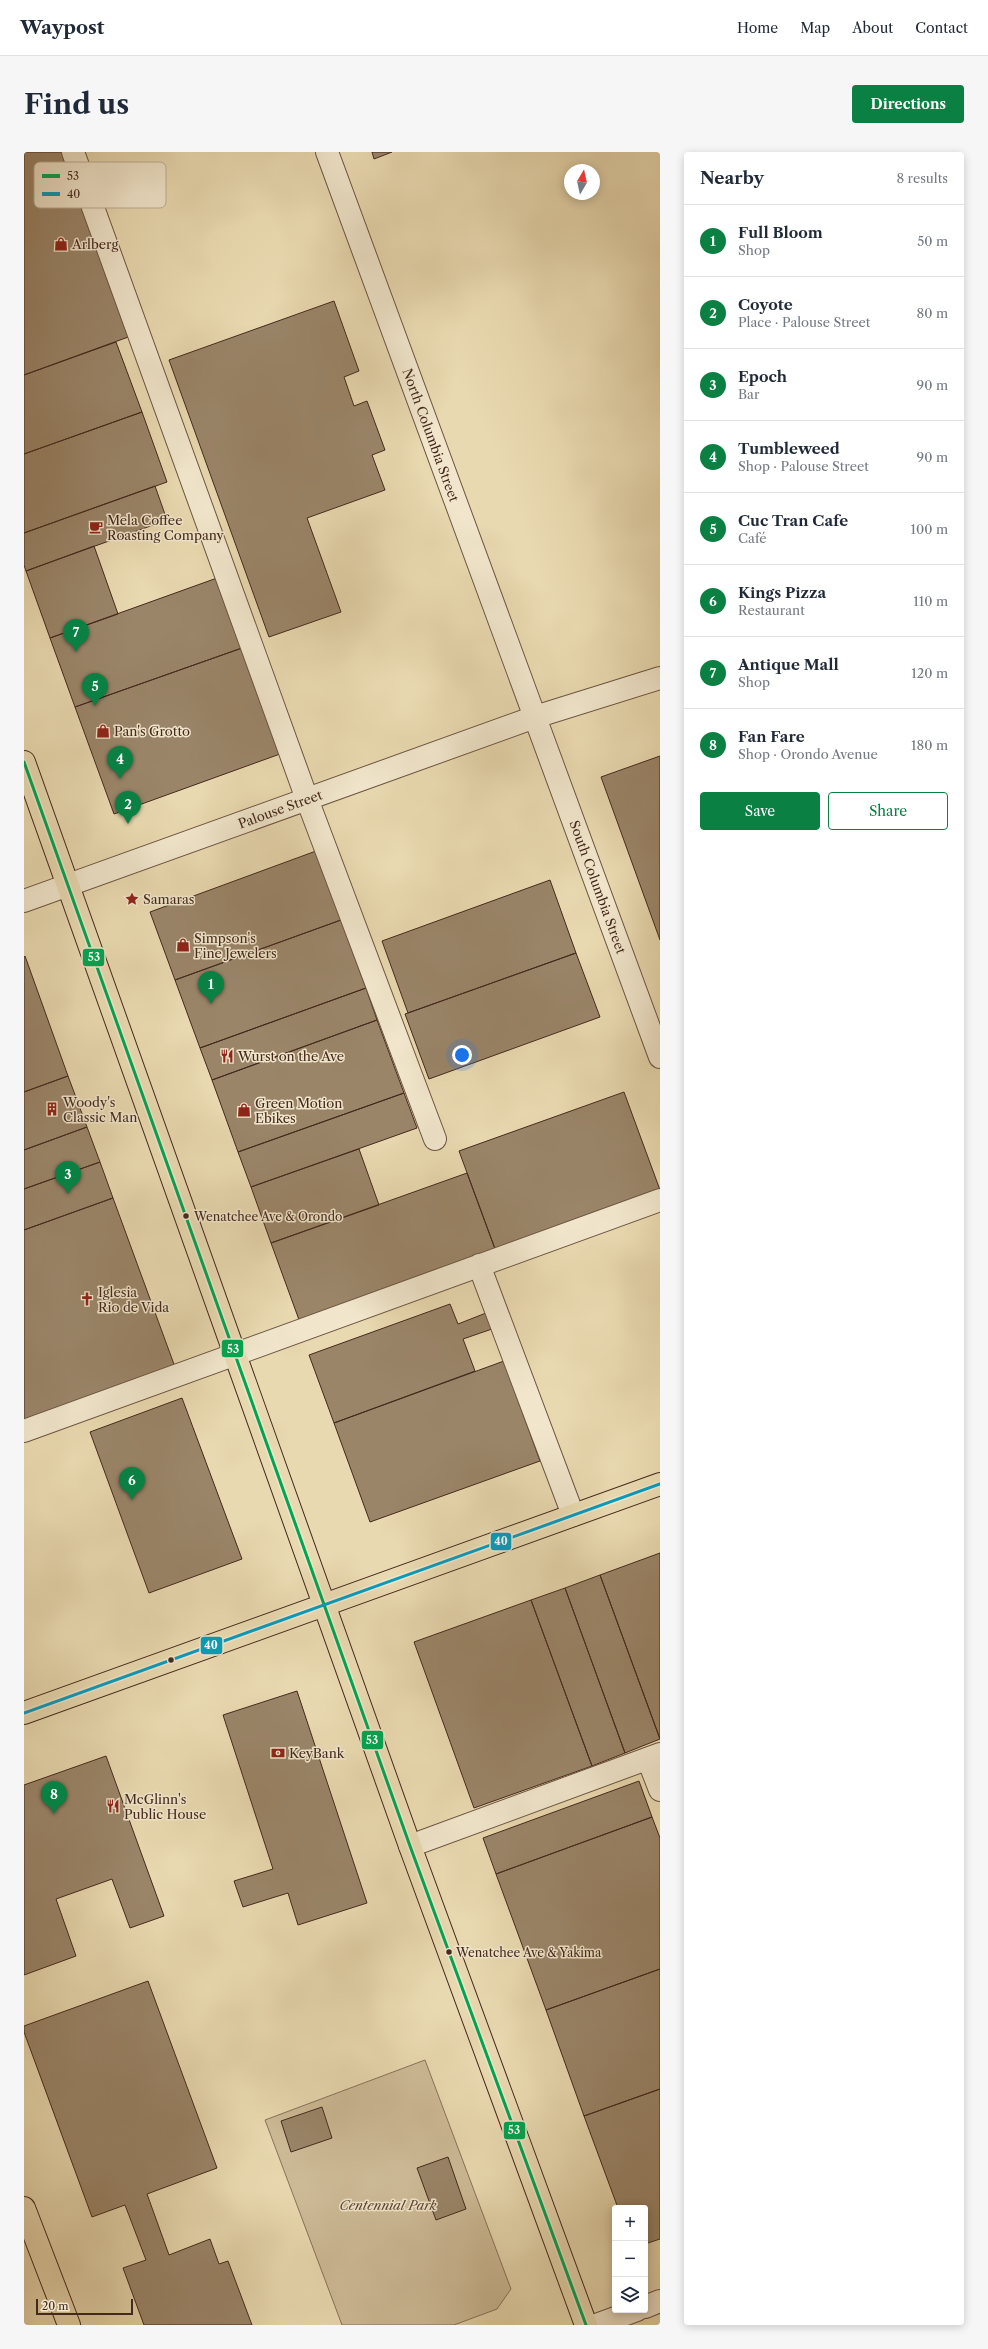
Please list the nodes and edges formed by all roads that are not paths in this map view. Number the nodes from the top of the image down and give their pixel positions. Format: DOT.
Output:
graph roads {
  1 [pos="73,152"];
  2 [pos="327,152"];
  3 [pos="77,162"];
  4 [pos="93,208"];
  5 [pos="660,678"];
  6 [pos="535,717"];
  7 [pos="24,762"];
  8 [pos="307,799"];
  9 [pos="67,886"];
  10 [pos="24,901"];
  11 [pos="660,1057"];
  12 [pos="435,1139"];
  13 [pos="660,1200"];
  14 [pos="479,1266"];
  15 [pos="235,1354"];
  16 [pos="24,1431"];
  17 [pos="660,1484"];
  18 [pos="573,1515"];
  19 [pos="326,1606"];
  20 [pos="24,1713"];
  21 [pos="654,1757"];
  22 [pos="660,1790"];
  23 [pos="410,1846"];
  24 [pos="24,2208"];
  25 [pos="660,2301"];
  26 [pos="648,2306"];
  27 [pos="629,2313"];
  28 [pos="69,2325"];
  29 [pos="586,2325"];
  30 [pos="596,2325"];
  1 -- 3 [label="street"];
  2 -- 6 [label="street, North Columbia Street"];
  4 -- 8 [label="street"];
  5 -- 6 [label="street, Palouse Street"];
  6 -- 8 [label="street, Palouse Street"];
  6 -- 11 [label="street, South Columbia Street"];
  7 -- 9 [label="main road"];
  8 -- 9 [label="street, Palouse Street"];
  8 -- 12 [label="street"];
  9 -- 10 [label="street, Palouse Street"];
  9 -- 15 [label="main road"];
  13 -- 14 [label="street"];
  14 -- 15 [label="street"];
  14 -- 18 [label="street"];
  15 -- 16 [label="street"];
  15 -- 19 [label="main road"];
  17 -- 18 [label="main road"];
  18 -- 19 [label="main road"];
  19 -- 20 [label="main road"];
  19 -- 23 [label="main road"];
  21 -- 22 [label="street"];
  21 -- 23 [label="street"];
  23 -- 29 [label="main road"];
  24 -- 28 [label="main road"];
  25 -- 26 [label="street"];
  27 -- 30 [label="street"];
}
